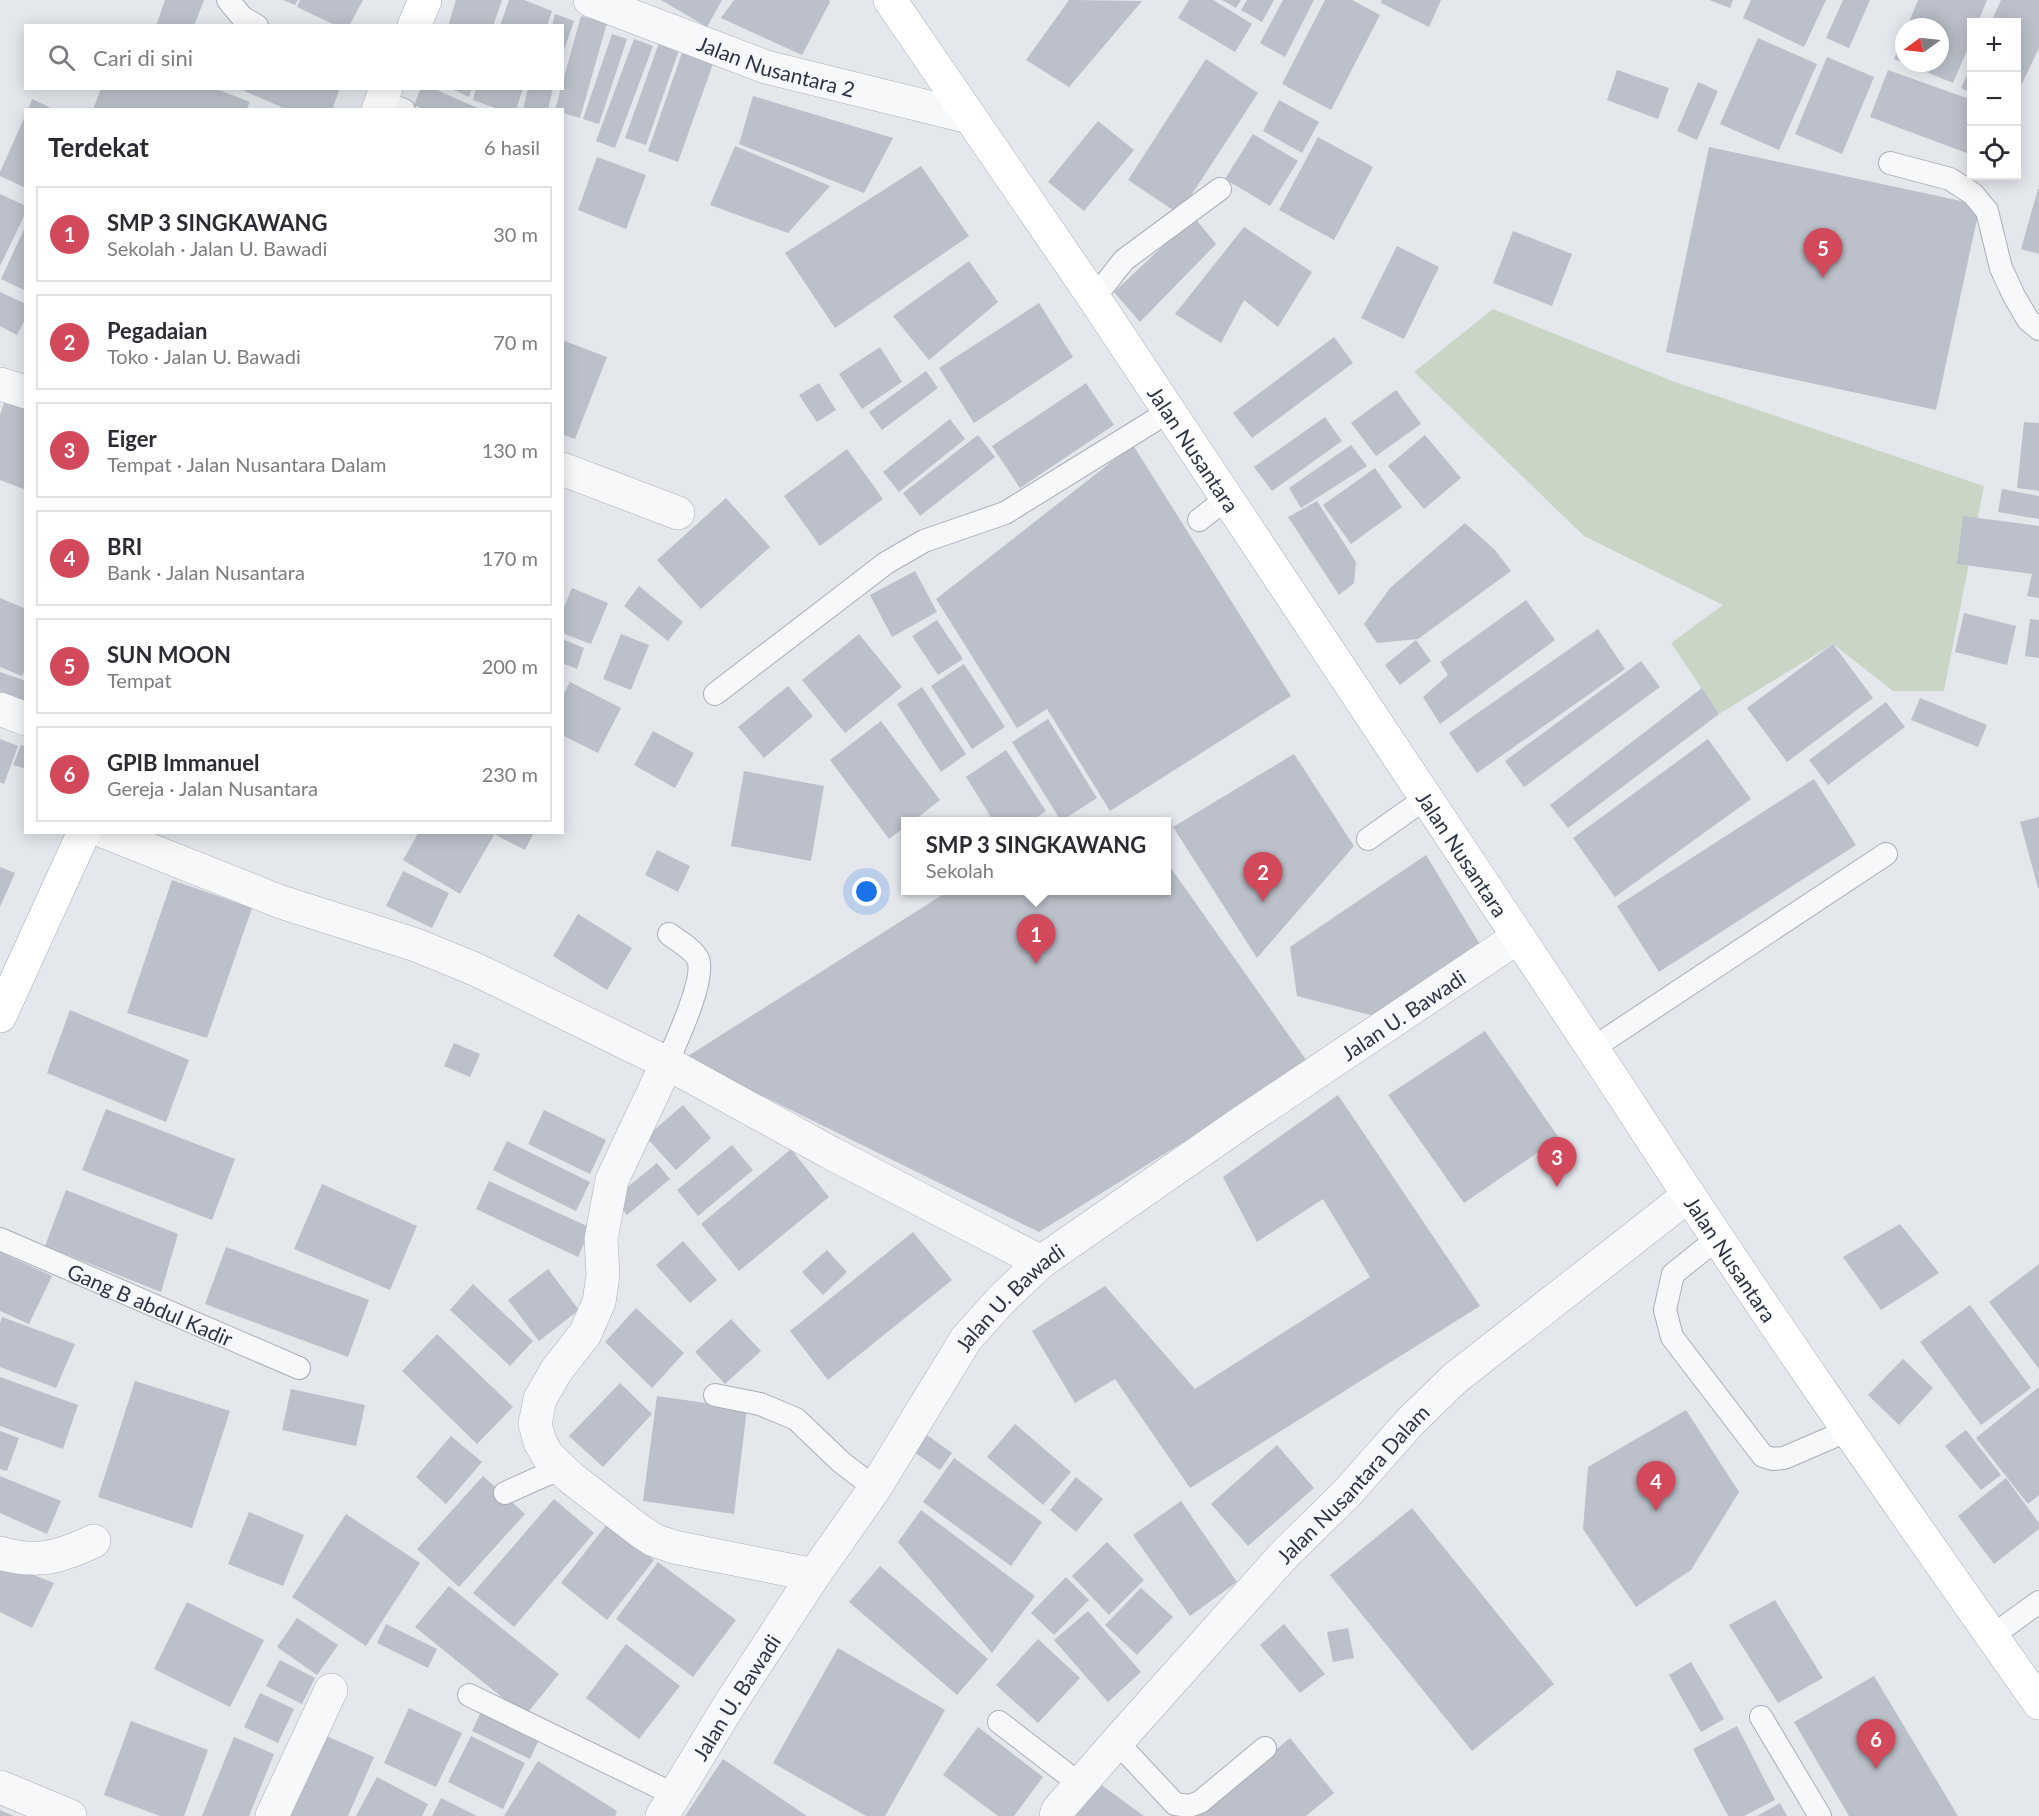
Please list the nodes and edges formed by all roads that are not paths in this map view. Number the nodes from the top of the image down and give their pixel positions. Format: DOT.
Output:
graph roads {
  1 [pos="228,0"];
  2 [pos="426,0"];
  3 [pos="590,0"];
  4 [pos="890,0"];
  5 [pos="254,24"];
  6 [pos="415,24"];
  7 [pos="969,117"];
  8 [pos="1890,163"];
  9 [pos="1220,189"];
  10 [pos="2014,296"];
  11 [pos="1094,298"];
  12 [pos="2039,301"];
  13 [pos="2039,329"];
  14 [pos="0,384"];
  15 [pos="24,391"];
  16 [pos="1168,412"];
  17 [pos="564,470"];
  18 [pos="1226,499"];
  19 [pos="678,513"];
  20 [pos="1199,520"];
  21 [pos="715,694"];
  22 [pos="0,709"];
  23 [pos="24,718"];
  24 [pos="1425,798"];
  25 [pos="83,834"];
  26 [pos="110,834"];
  27 [pos="1368,839"];
  28 [pos="1887,855"];
  29 [pos="669,934"];
  30 [pos="1518,937"];
  31 [pos="0,1016"];
  32 [pos="1593,1048"];
  33 [pos="668,1063"];
  34 [pos="1689,1196"];
  35 [pos="1718,1238"];
  36 [pos="0,1239"];
  37 [pos="1041,1262"];
  38 [pos="299,1368"];
  39 [pos="715,1395"];
  40 [pos="1849,1430"];
  41 [pos="561,1468"];
  42 [pos="875,1488"];
  43 [pos="505,1493"];
  44 [pos="94,1541"];
  45 [pos="0,1553"];
  46 [pos="814,1575"];
  47 [pos="2039,1602"];
  48 [pos="1992,1636"];
  49 [pos="331,1690"];
  50 [pos="469,1695"];
  51 [pos="2039,1703"];
  52 [pos="1761,1717"];
  53 [pos="999,1722"];
  54 [pos="1117,1742"];
  55 [pos="1265,1748"];
  56 [pos="1081,1785"];
  57 [pos="0,1787"];
  58 [pos="668,1805"];
  59 [pos="70,1816"];
  60 [pos="272,1816"];
  61 [pos="1056,1816"];
  62 [pos="1820,1816"];
  1 -- 5 [label="lane"];
  2 -- 6 [label="main road"];
  3 -- 7 [label="street, Jalan Nusantara 2"];
  4 -- 7 [label="main road, Jalan Nusantara"];
  7 -- 11 [label="main road, Jalan Nusantara"];
  8 -- 10 [label="lane"];
  9 -- 11 [label="lane"];
  10 -- 12 [label="lane"];
  10 -- 13 [label="lane"];
  11 -- 16 [label="main road, Jalan Nusantara"];
  14 -- 15 [label="street"];
  16 -- 18 [label="main road, Jalan Nusantara"];
  16 -- 21 [label="lane"];
  17 -- 19 [label="street"];
  18 -- 20 [label="lane"];
  18 -- 24 [label="main road, Jalan Nusantara"];
  22 -- 23 [label="street"];
  24 -- 27 [label="lane"];
  24 -- 30 [label="main road, Jalan Nusantara"];
  25 -- 31 [label="main road"];
  26 -- 33 [label="street"];
  28 -- 32 [label="lane"];
  29 -- 33 [label="lane"];
  30 -- 32 [label="main road, Jalan Nusantara"];
  30 -- 37 [label="street, Jalan U. Bawadi"];
  32 -- 34 [label="main road, Jalan Nusantara"];
  33 -- 37 [label="street"];
  33 -- 41 [label="street"];
  34 -- 35 [label="main road, Jalan Nusantara"];
  34 -- 54 [label="street, Jalan Nusantara Dalam"];
  35 -- 40 [label="main road, Jalan Nusantara"];
  35 -- 40 [label="lane"];
  36 -- 38 [label="lane, Gang B abdul Kadir"];
  37 -- 42 [label="street, Jalan U. Bawadi"];
  39 -- 42 [label="lane"];
  40 -- 48 [label="main road, Jalan Nusantara"];
  41 -- 43 [label="lane"];
  41 -- 46 [label="street"];
  42 -- 46 [label="street, Jalan U. Bawadi"];
  44 -- 45 [label="street"];
  46 -- 58 [label="street, Jalan U. Bawadi"];
  47 -- 48 [label="lane"];
  48 -- 51 [label="main road, Jalan Nusantara"];
  49 -- 60 [label="street"];
  50 -- 58 [label="lane"];
  52 -- 62 [label="lane"];
  53 -- 56 [label="lane"];
  54 -- 55 [label="lane"];
  54 -- 56 [label="street, Jalan Nusantara Dalam"];
  56 -- 61 [label="street, Jalan Nusantara Dalam"];
  57 -- 59 [label="street"];
}
